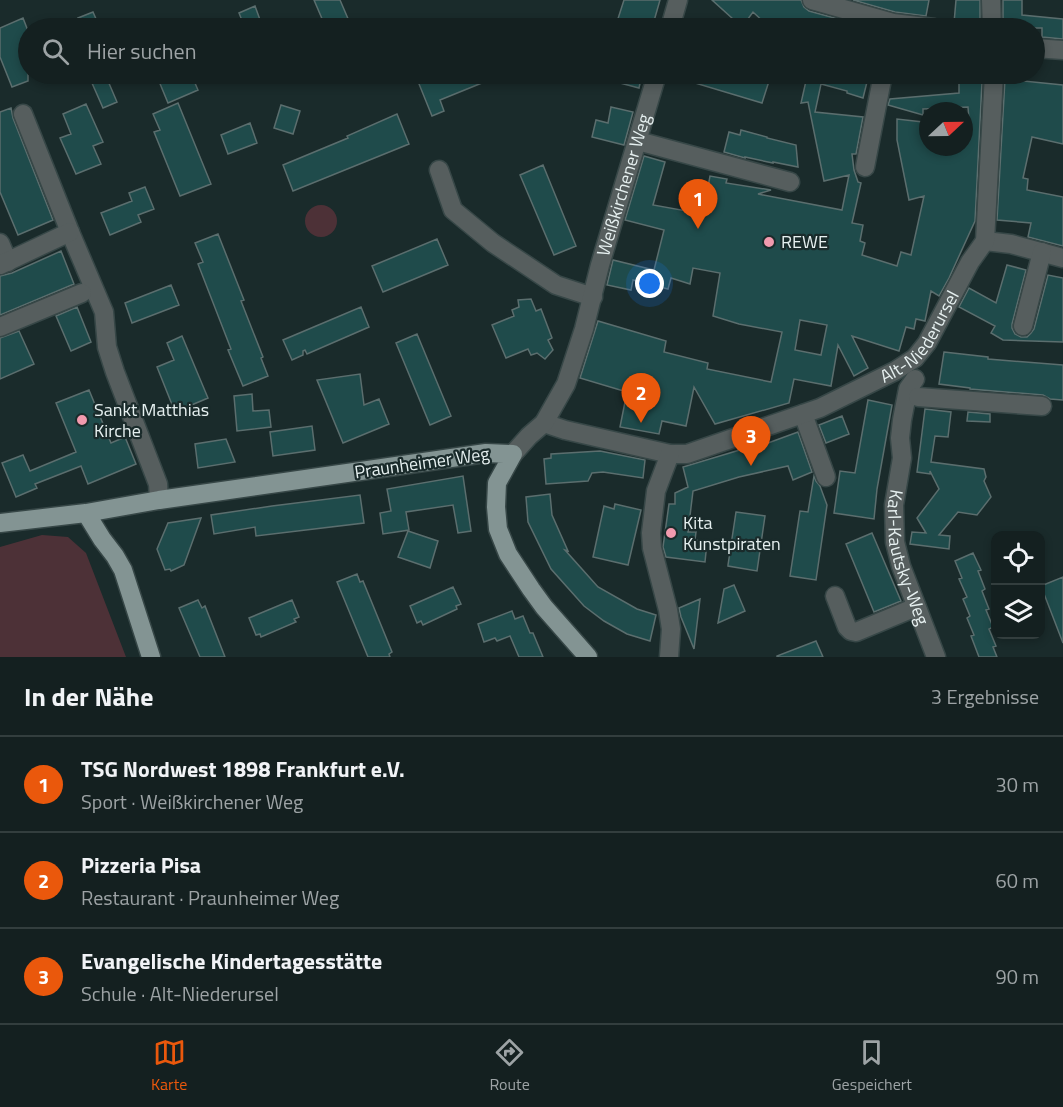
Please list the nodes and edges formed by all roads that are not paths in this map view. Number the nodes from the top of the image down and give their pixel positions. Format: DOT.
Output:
graph roads {
  1 [pos="678,0"];
  2 [pos="812,0"];
  3 [pos="992,0"];
  4 [pos="673,18"];
  5 [pos="867,18"];
  6 [pos="992,18"];
  7 [pos="1045,49"];
  8 [pos="1063,50"];
  9 [pos="654,84"];
  10 [pos="881,84"];
  11 [pos="993,84"];
  12 [pos="23,114"];
  13 [pos="638,141"];
  14 [pos="865,167"];
  15 [pos="439,170"];
  16 [pos="790,182"];
  17 [pos="70,232"];
  18 [pos="985,241"];
  19 [pos="0,243"];
  20 [pos="1042,252"];
  21 [pos="1063,258"];
  22 [pos="4,263"];
  23 [pos="82,293"];
  24 [pos="593,297"];
  25 [pos="1023,326"];
  26 [pos="0,327"];
  27 [pos="915,358"];
  28 [pos="917,388"];
  29 [pos="1042,406"];
  30 [pos="803,414"];
  31 [pos="544,423"];
  32 [pos="513,454"];
  33 [pos="670,454"];
  34 [pos="826,477"];
  35 [pos="159,500"];
  36 [pos="86,513"];
  37 [pos="0,523"];
  38 [pos="835,596"];
  39 [pos="916,607"];
  40 [pos="151,657"];
  41 [pos="588,657"];
  42 [pos="669,657"];
  43 [pos="936,657"];
  1 -- 4 [label="street"];
  2 -- 5 [label="street"];
  3 -- 6 [label="street"];
  7 -- 8 [label="street"];
  9 -- 13 [label="street, Weißkirchener Weg"];
  10 -- 14 [label="street"];
  11 -- 18 [label="street"];
  12 -- 17 [label="street"];
  13 -- 16 [label="street"];
  13 -- 24 [label="street, Weißkirchener Weg"];
  15 -- 24 [label="street"];
  17 -- 22 [label="street"];
  17 -- 35 [label="street"];
  18 -- 20 [label="street"];
  18 -- 27 [label="street, Alt-Niederursel"];
  19 -- 22 [label="street"];
  20 -- 21 [label="street"];
  20 -- 25 [label="street"];
  23 -- 26 [label="street"];
  24 -- 31 [label="street, Weißkirchener Weg"];
  27 -- 28 [label="street, Karl-Kautsky-Weg"];
  27 -- 30 [label="street, Alt-Niederursel"];
  28 -- 29 [label="street"];
  28 -- 39 [label="street, Karl-Kautsky-Weg"];
  30 -- 33 [label="street, Alt-Niederursel"];
  30 -- 34 [label="street"];
  31 -- 32 [label="street, Praunheimer Weg"];
  31 -- 33 [label="street"];
  32 -- 35 [label="main road, Praunheimer Weg"];
  32 -- 41 [label="main road"];
  33 -- 42 [label="street"];
  35 -- 36 [label="main road, Praunheimer Weg"];
  36 -- 37 [label="main road, Praunheimer Weg"];
  36 -- 40 [label="main road"];
  38 -- 39 [label="street"];
  39 -- 43 [label="street, Karl-Kautsky-Weg"];
}
